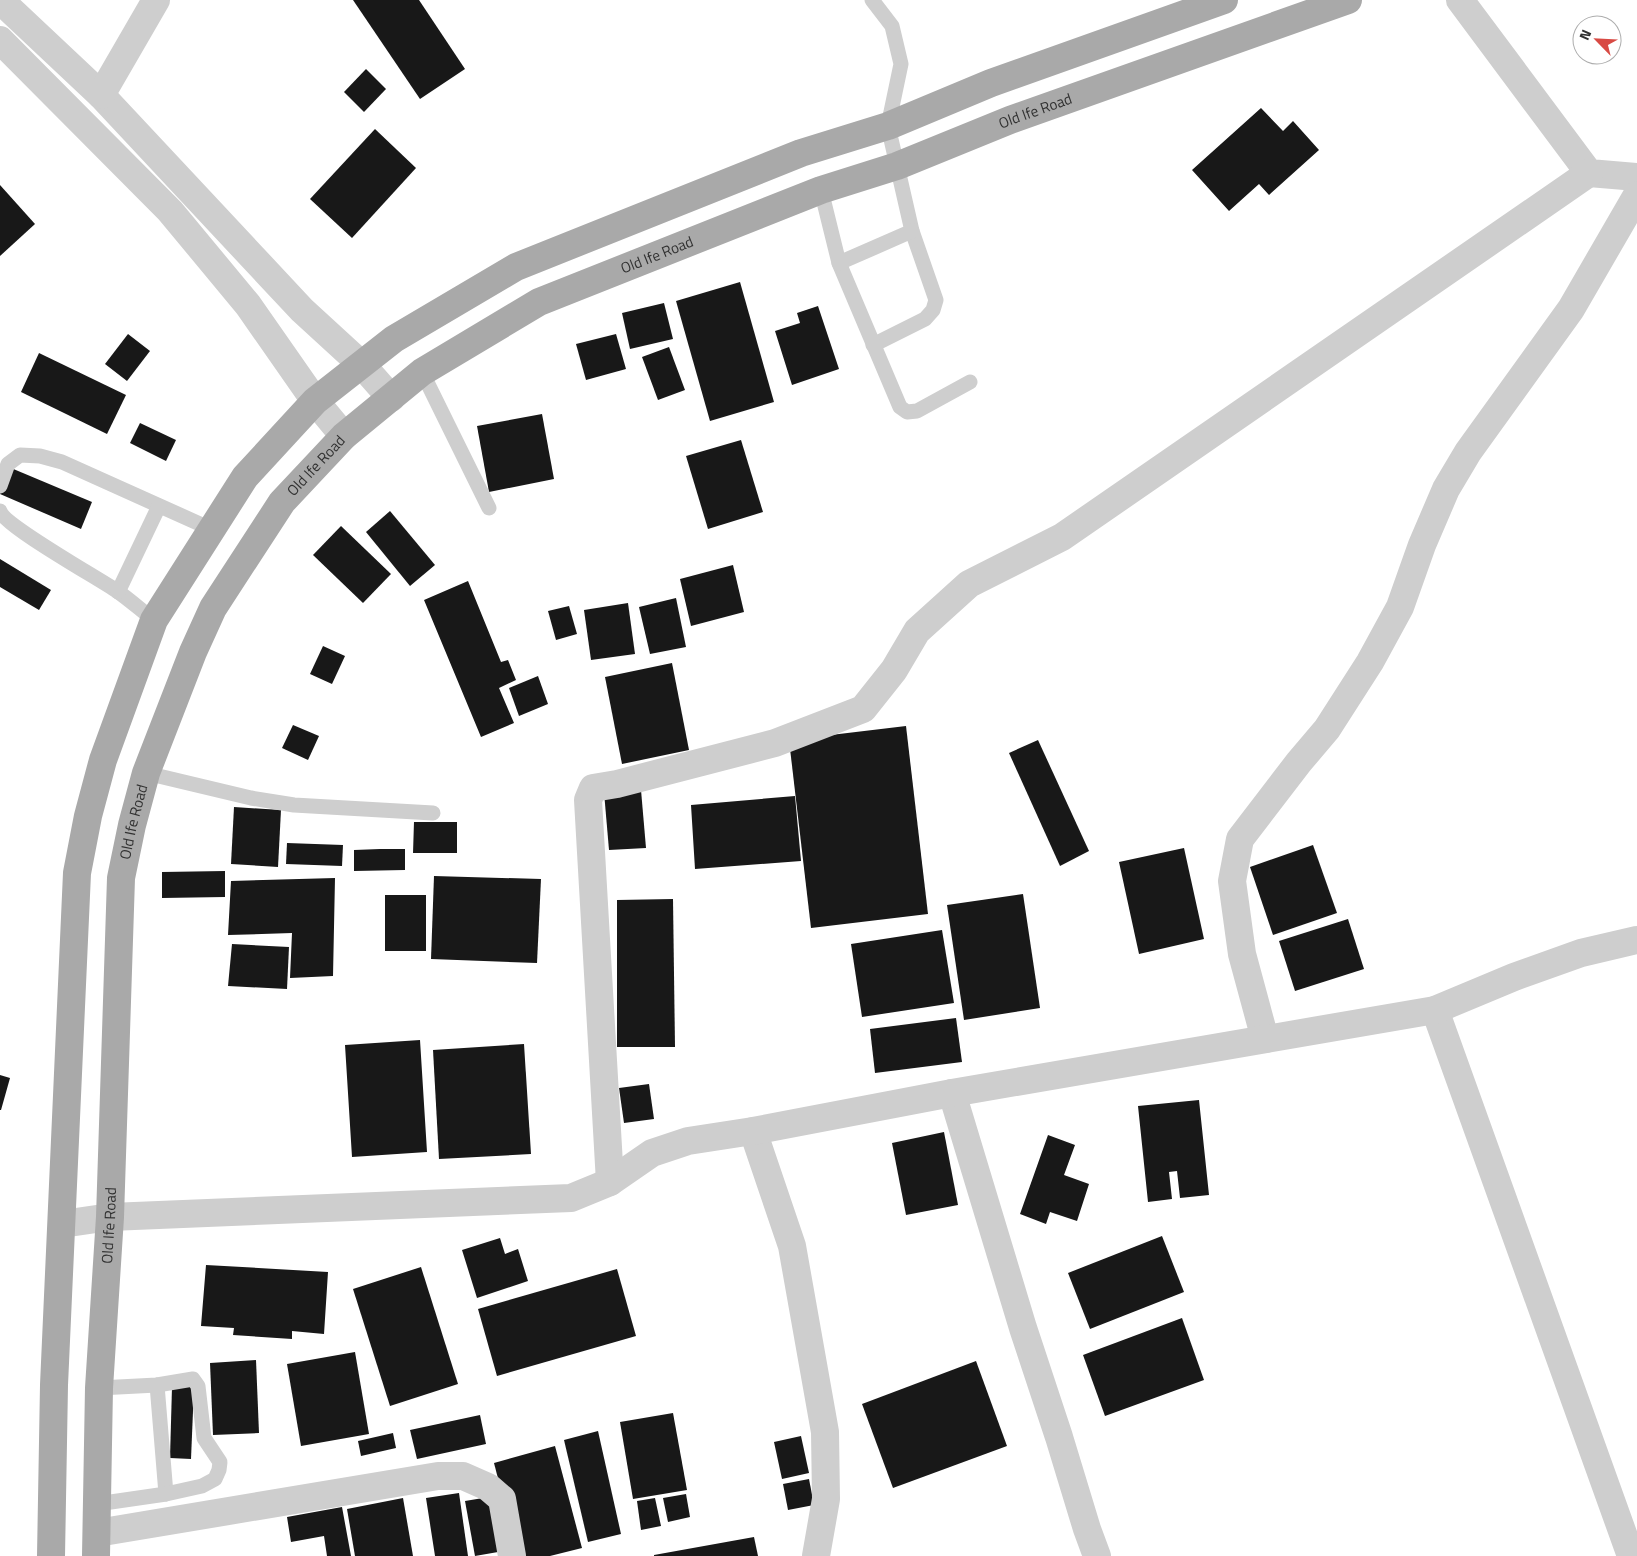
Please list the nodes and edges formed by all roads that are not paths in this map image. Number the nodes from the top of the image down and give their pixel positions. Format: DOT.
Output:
graph roads {
  1 [pos="0,0"];
  2 [pos="156,0"];
  3 [pos="872,0"];
  4 [pos="1224,0"];
  5 [pos="1348,0"];
  6 [pos="1460,0"];
  7 [pos="0,40"];
  8 [pos="100,95"];
  9 [pos="888,126"];
  10 [pos="898,166"];
  11 [pos="1589,172"];
  12 [pos="1637,177"];
  13 [pos="821,190"];
  14 [pos="1637,195"];
  15 [pos="912,231"];
  16 [pos="839,263"];
  17 [pos="873,345"];
  18 [pos="362,366"];
  19 [pos="422,372"];
  20 [pos="970,382"];
  21 [pos="391,398"];
  22 [pos="315,401"];
  23 [pos="344,436"];
  24 [pos="0,486"];
  25 [pos="159,506"];
  26 [pos="489,508"];
  27 [pos="0,511"];
  28 [pos="211,529"];
  29 [pos="118,592"];
  30 [pos="154,620"];
  31 [pos="146,773"];
  32 [pos="433,814"];
  33 [pos="1637,940"];
  34 [pos="1435,1010"];
  35 [pos="1265,1039"];
  36 [pos="952,1092"];
  37 [pos="753,1131"];
  38 [pos="610,1182"];
  39 [pos="110,1217"];
  40 [pos="62,1224"];
  41 [pos="157,1385"];
  42 [pos="99,1388"];
  43 [pos="166,1494"];
  44 [pos="97,1504"];
  45 [pos="96,1544"];
  46 [pos="51,1556"];
  47 [pos="512,1556"];
  48 [pos="816,1556"];
  49 [pos="1097,1556"];
  50 [pos="1631,1556"];
  1 -- 8 [label="street"];
  2 -- 8 [label="street"];
  3 -- 9 [label="lane"];
  4 -- 9 [label="main road"];
  5 -- 10 [label="main road, Old Ife Road"];
  6 -- 11 [label="street"];
  7 -- 22 [label="street"];
  8 -- 18 [label="street"];
  9 -- 10 [label="lane"];
  9 -- 18 [label="main road"];
  10 -- 13 [label="main road, Old Ife Road"];
  10 -- 15 [label="lane"];
  11 -- 12 [label="street"];
  11 -- 38 [label="street"];
  13 -- 16 [label="lane"];
  13 -- 19 [label="main road, Old Ife Road"];
  14 -- 35 [label="street"];
  15 -- 16 [label="lane"];
  15 -- 17 [label="lane"];
  16 -- 17 [label="lane"];
  17 -- 20 [label="lane"];
  18 -- 21 [label="street"];
  18 -- 22 [label="main road"];
  19 -- 21 [label="main road, Old Ife Road"];
  19 -- 26 [label="lane"];
  21 -- 23 [label="main road, Old Ife Road"];
  22 -- 23 [label="street"];
  22 -- 28 [label="main road"];
  23 -- 31 [label="main road, Old Ife Road"];
  24 -- 25 [label="lane"];
  25 -- 28 [label="lane"];
  25 -- 29 [label="lane"];
  27 -- 29 [label="lane"];
  28 -- 30 [label="main road"];
  29 -- 30 [label="lane"];
  30 -- 40 [label="main road"];
  31 -- 32 [label="lane"];
  31 -- 39 [label="main road, Old Ife Road"];
  33 -- 34 [label="street"];
  34 -- 35 [label="street"];
  34 -- 50 [label="street"];
  35 -- 36 [label="street"];
  36 -- 37 [label="street"];
  36 -- 49 [label="street"];
  37 -- 38 [label="street"];
  37 -- 48 [label="street"];
  38 -- 39 [label="street"];
  39 -- 40 [label="street"];
  39 -- 42 [label="main road, Old Ife Road"];
  40 -- 46 [label="main road"];
  41 -- 42 [label="lane"];
  41 -- 43 [label="lane"];
  41 -- 43 [label="lane"];
  42 -- 44 [label="main road, Old Ife Road"];
  43 -- 44 [label="lane"];
  44 -- 45 [label="main road, Old Ife Road"];
  45 -- 47 [label="street"];
}
